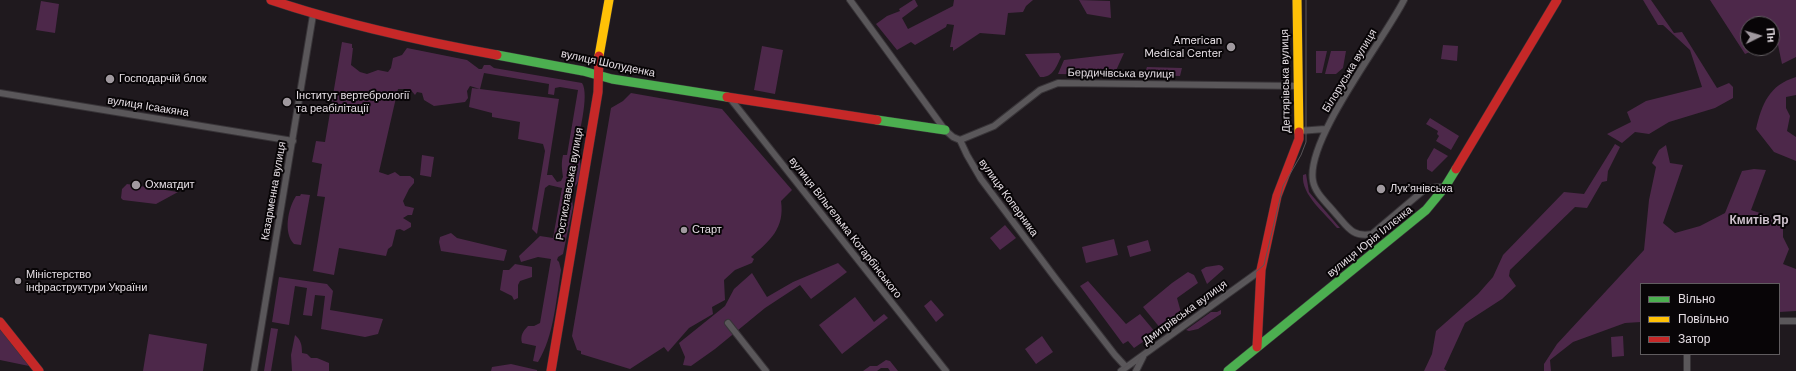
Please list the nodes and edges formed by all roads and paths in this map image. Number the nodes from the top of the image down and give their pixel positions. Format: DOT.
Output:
graph roads {
  1 [pos="271,0"];
  2 [pos="609,0"];
  3 [pos="850,0"];
  4 [pos="1297,0"];
  5 [pos="1404,0"];
  6 [pos="1557,0"];
  7 [pos="314,15"];
  8 [pos="598,76"];
  9 [pos="1298,86"];
  10 [pos="0,93"];
  11 [pos="729,97"];
  12 [pos="945,130"];
  13 [pos="1325,130"];
  14 [pos="1299,131"];
  15 [pos="960,140"];
  16 [pos="292,141"];
  17 [pos="1445,187"];
  18 [pos="1261,270"];
  19 [pos="1780,321"];
  20 [pos="1796,321"];
  21 [pos="0,322"];
  22 [pos="728,323"];
  23 [pos="1257,347"];
  24 [pos="1146,353"];
  25 [pos="1687,355"];
  26 [pos="1123,369"];
  27 [pos="39,371"];
  28 [pos="254,371"];
  29 [pos="551,371"];
  30 [pos="766,371"];
  31 [pos="946,371"];
  32 [pos="1136,371"];
  33 [pos="1228,371"];
  34 [pos="1687,371"];
  1 -- 7 [label="street, вулиця Шолуденка"];
  2 -- 8 [label="street, Ростиславська вулиця"];
  3 -- 12 [label="street"];
  4 -- 9 [label="street, Дегтярівська вулиця"];
  5 -- 13 [label="street, Білоруська вулиця"];
  6 -- 17 [label="street, вулиця Юрія Іллєнка"];
  7 -- 8 [label="street, вулиця Шолуденка"];
  7 -- 16 [label="street, Казарменна вулиця"];
  8 -- 11 [label="street, вулиця Шолуденка"];
  8 -- 29 [label="street, Ростиславська вулиця"];
  9 -- 14 [label="street, Дегтярівська вулиця"];
  9 -- 15 [label="street, Бердичівська вулиця"];
  10 -- 16 [label="street, вулиця Ісаакяна"];
  11 -- 12 [label="street, вулиця Шолуденка"];
  11 -- 31 [label="street, вулиця Вільгельма Котарбінського"];
  12 -- 15 [label="street"];
  13 -- 14 [label="street, Білоруська вулиця"];
  13 -- 17 [label="street"];
  14 -- 18 [label="street, Дегтярівська вулиця"];
  15 -- 26 [label="street, вулиця Коперника"];
  16 -- 28 [label="street, Казарменна вулиця"];
  17 -- 23 [label="street, вулиця Юрія Іллєнка"];
  18 -- 23 [label="street, Дегтярівська вулиця"];
  18 -- 24 [label="street, Дмитрівська вулиця"];
  19 -- 20 [label="street"];
  21 -- 27 [label="street"];
  22 -- 30 [label="street"];
  23 -- 33 [label="street, вулиця Юрія Іллєнка"];
  24 -- 26 [label="street, Дмитрівська вулиця"];
  24 -- 32 [label="street"];
  25 -- 34 [label="street"];
}
